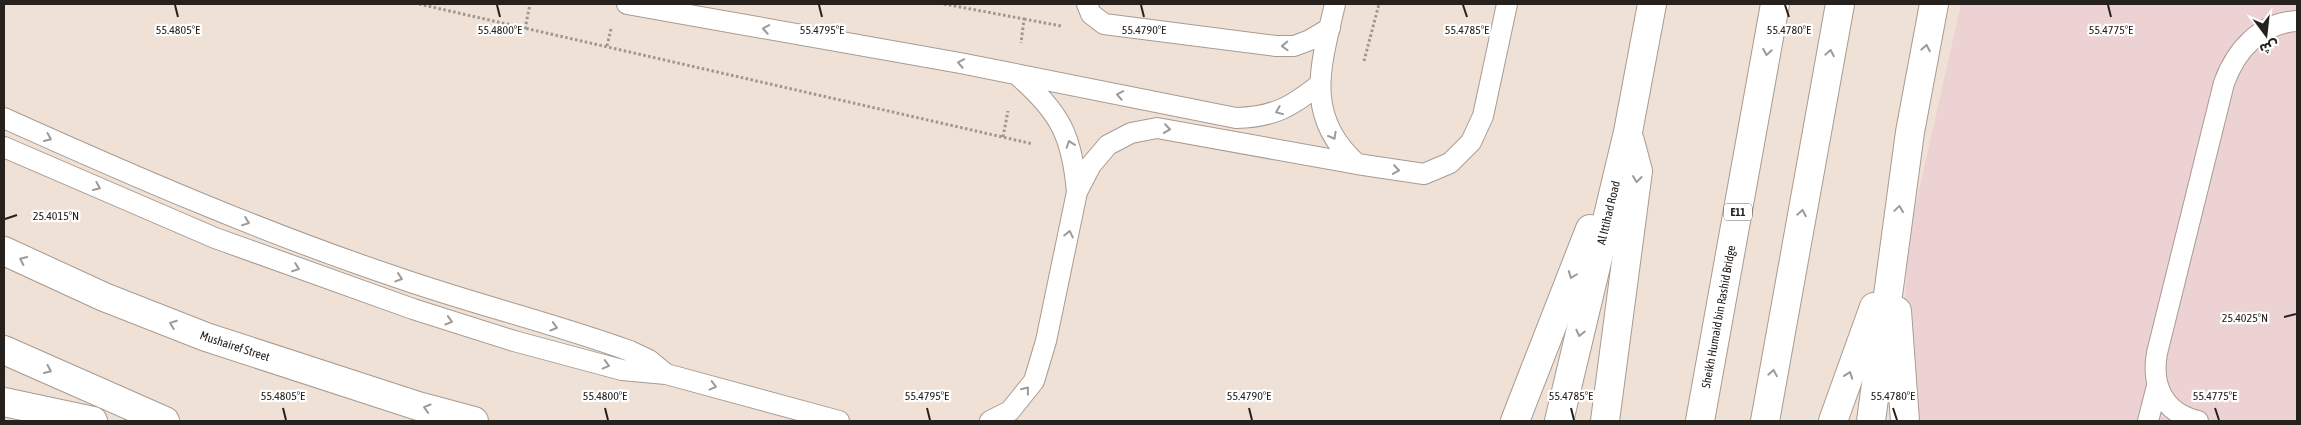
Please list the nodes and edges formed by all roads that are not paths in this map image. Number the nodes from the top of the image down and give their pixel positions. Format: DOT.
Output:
graph roads {
  1 [pos="627,4"];
  2 [pos="1087,4"];
  3 [pos="1335,4"];
  4 [pos="1507,4"];
  5 [pos="1652,4"];
  6 [pos="1775,4"];
  7 [pos="1840,4"];
  8 [pos="1936,8"];
  9 [pos="2297,21"];
  10 [pos="1330,28"];
  11 [pos="1016,74"];
  12 [pos="1320,84"];
  13 [pos="4,118"];
  14 [pos="1628,132"];
  15 [pos="4,146"];
  16 [pos="1357,164"];
  17 [pos="1077,192"];
  18 [pos="218,211"];
  19 [pos="214,238"];
  20 [pos="4,251"];
  21 [pos="1892,257"];
  22 [pos="4,350"];
  23 [pos="666,374"];
  24 [pos="2157,386"];
  25 [pos="4,402"];
  26 [pos="93,421"];
  27 [pos="165,421"];
  28 [pos="474,421"];
  29 [pos="839,421"];
  30 [pos="990,421"];
  31 [pos="1515,421"];
  32 [pos="1559,421"];
  33 [pos="1605,421"];
  34 [pos="1700,421"];
  35 [pos="1765,421"];
  36 [pos="1833,421"];
  37 [pos="1871,421"];
  38 [pos="1906,421"];
  39 [pos="2148,421"];
  40 [pos="2193,421"];
  11 -- 1 [label="lane, one-way"];
  10 -- 2 [label="lane, one-way"];
  3 -- 10 [label="lane"];
  16 -- 4 [label="lane, one-way"];
  5 -- 14 [label="main road, Al Ittihad Road"];
  6 -- 34 [label="main road, Sheikh Humaid bin Rashid Bridge / E11, one-way"];
  35 -- 7 [label="main road, one-way"];
  21 -- 8 [label="main road, one-way"];
  9 -- 24 [label="lane"];
  10 -- 12 [label="lane"];
  12 -- 11 [label="lane, one-way"];
  17 -- 11 [label="lane, one-way"];
  12 -- 16 [label="lane, one-way"];
  13 -- 18 [label="lane, one-way"];
  14 -- 31 [label="main road, one-way"];
  14 -- 32 [label="main road, Al Ittihad Road, one-way"];
  14 -- 33 [label="main road, one-way"];
  15 -- 19 [label="lane, one-way"];
  17 -- 16 [label="lane, one-way"];
  30 -- 17 [label="lane, one-way"];
  18 -- 19 [label="lane"];
  18 -- 23 [label="lane, one-way"];
  19 -- 23 [label="lane, one-way"];
  28 -- 20 [label="main road, Mushairef Street, one-way"];
  36 -- 21 [label="main road, one-way"];
  21 -- 37 [label="main road"];
  21 -- 38 [label="main road"];
  22 -- 27 [label="main road, one-way"];
  23 -- 29 [label="lane, one-way"];
  24 -- 39 [label="lane"];
  24 -- 40 [label="lane"];
  25 -- 26 [label="main road"];
}
